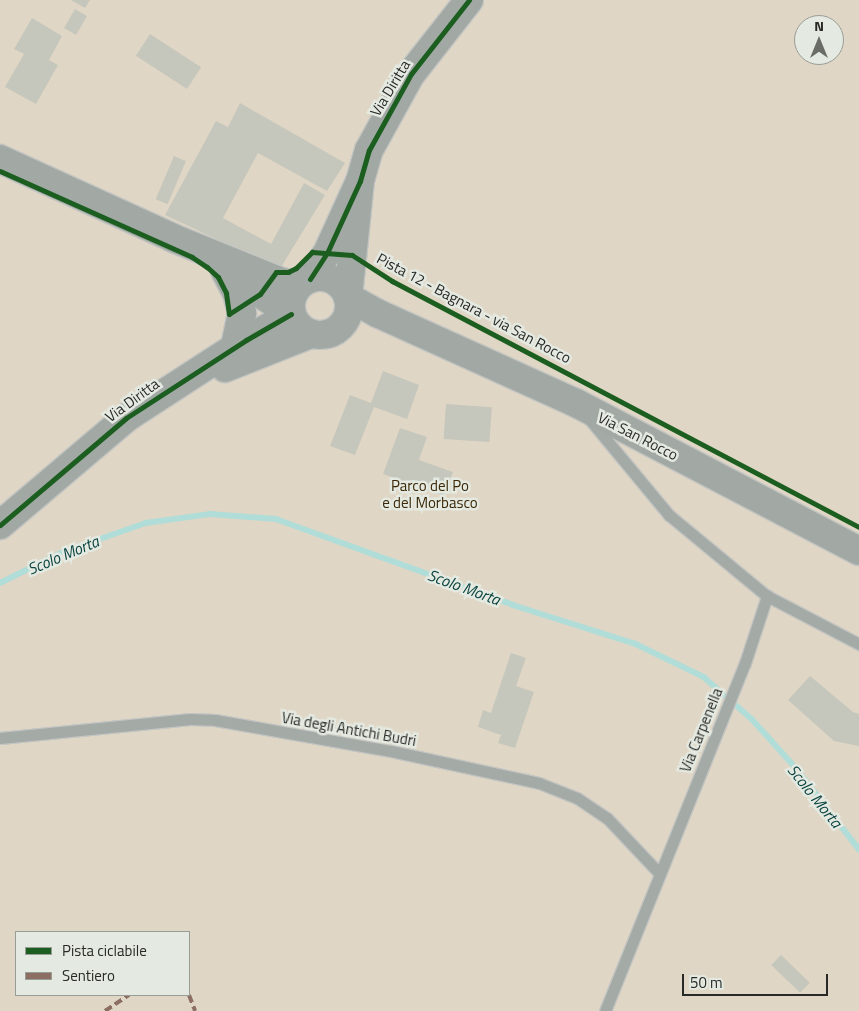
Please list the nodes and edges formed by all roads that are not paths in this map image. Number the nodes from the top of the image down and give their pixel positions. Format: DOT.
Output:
graph roads {
  1 [pos="469,0"];
  2 [pos="0,158"];
  3 [pos="360,181"];
  4 [pos="173,238"];
  5 [pos="227,272"];
  6 [pos="305,282"];
  7 [pos="347,309"];
  8 [pos="291,314"];
  9 [pos="311,334"];
  10 [pos="235,347"];
  11 [pos="159,394"];
  12 [pos="576,403"];
  13 [pos="0,525"];
  14 [pos="859,551"];
  15 [pos="766,596"];
  16 [pos="859,644"];
  17 [pos="0,738"];
  18 [pos="660,874"];
  19 [pos="605,1011"];
  1 -- 3 [label="main road, Via Diritta"];
  2 -- 4 [label="main road"];
  3 -- 6 [label="main road, Via Diritta"];
  3 -- 7 [label="main road, Via Diritta"];
  4 -- 5 [label="main road"];
  4 -- 6 [label="main road"];
  5 -- 8 [label="main road"];
  5 -- 10 [label="main road"];
  6 -- 7 [label="main road"];
  6 -- 8 [label="main road"];
  7 -- 9 [label="main road"];
  7 -- 12 [label="main road, Via San Rocco"];
  8 -- 9 [label="main road"];
  8 -- 10 [label="main road, Via Diritta"];
  9 -- 11 [label="main road, Via Diritta"];
  10 -- 11 [label="main road, Via Diritta"];
  11 -- 13 [label="main road, Via Diritta"];
  12 -- 14 [label="main road, Via San Rocco"];
  12 -- 15 [label="lane"];
  15 -- 16 [label="lane"];
  15 -- 18 [label="lane, Via Carpenella"];
  17 -- 18 [label="lane, Via degli Antichi Budri"];
  18 -- 19 [label="lane, Via Carpenella"];
}
